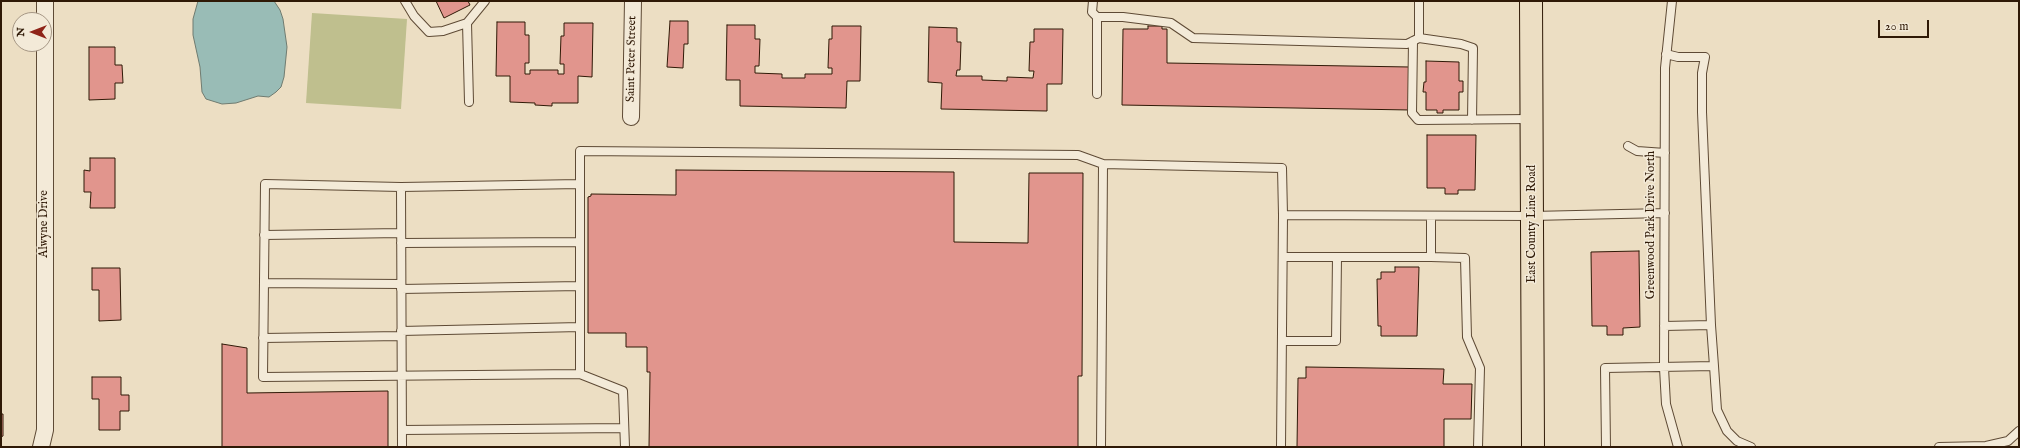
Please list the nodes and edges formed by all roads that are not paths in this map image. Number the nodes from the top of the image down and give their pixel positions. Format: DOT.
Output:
graph roads {
  1 [pos="45,1"];
  2 [pos="405,1"];
  3 [pos="485,1"];
  4 [pos="633,1"];
  5 [pos="1093,1"];
  6 [pos="1419,1"];
  7 [pos="1531,1"];
  8 [pos="1672,1"];
  9 [pos="1097,17"];
  10 [pos="467,23"];
  11 [pos="1416,39"];
  12 [pos="1666,54"];
  13 [pos="1097,94"];
  14 [pos="469,102"];
  15 [pos="631,117"];
  16 [pos="1472,120"];
  17 [pos="1532,120"];
  18 [pos="1628,146"];
  19 [pos="1665,154"];
  20 [pos="1103,164"];
  21 [pos="580,184"];
  22 [pos="401,187"];
  23 [pos="1665,213"];
  24 [pos="1283,215"];
  25 [pos="1431,216"];
  26 [pos="1532,216"];
  27 [pos="401,233"];
  28 [pos="264,235"];
  29 [pos="580,242"];
  30 [pos="401,243"];
  31 [pos="1283,257"];
  32 [pos="1337,257"];
  33 [pos="1431,257"];
  34 [pos="264,283"];
  35 [pos="401,286"];
  36 [pos="580,286"];
  37 [pos="1711,325"];
  38 [pos="1664,326"];
  39 [pos="580,327"];
  40 [pos="401,333"];
  41 [pos="263,338"];
  42 [pos="1282,341"];
  43 [pos="1714,366"];
  44 [pos="1664,368"];
  45 [pos="580,374"];
  46 [pos="402,376"];
  47 [pos="624,428"];
  48 [pos="402,430"];
  49 [pos="2019,431"];
  50 [pos="41,447"];
  51 [pos="402,447"];
  52 [pos="625,447"];
  53 [pos="1101,447"];
  54 [pos="1281,447"];
  55 [pos="1478,447"];
  56 [pos="1533,447"];
  57 [pos="1606,447"];
  58 [pos="1678,447"];
  59 [pos="1751,447"];
  60 [pos="1939,447"];
  1 -- 50 [label="street, Alwyne Drive"];
  2 -- 10 [label="lane"];
  3 -- 10 [label="lane"];
  4 -- 15 [label="street, Saint Peter Street"];
  5 -- 9 [label="lane"];
  6 -- 11 [label="lane"];
  7 -- 17 [label="main road, East County Line Road"];
  8 -- 12 [label="lane, Greenwood Park Drive North"];
  9 -- 11 [label="lane"];
  9 -- 13 [label="lane"];
  10 -- 14 [label="lane"];
  11 -- 16 [label="lane"];
  11 -- 16 [label="lane"];
  12 -- 19 [label="lane, Greenwood Park Drive North"];
  12 -- 37 [label="lane"];
  16 -- 17 [label="lane"];
  17 -- 26 [label="main road, East County Line Road"];
  18 -- 19 [label="lane"];
  19 -- 23 [label="lane, Greenwood Park Drive North"];
  20 -- 21 [label="lane"];
  20 -- 24 [label="lane"];
  20 -- 53 [label="lane"];
  21 -- 22 [label="lane"];
  21 -- 29 [label="lane"];
  22 -- 27 [label="lane"];
  22 -- 28 [label="lane"];
  23 -- 26 [label="lane"];
  23 -- 38 [label="lane, Greenwood Park Drive North"];
  24 -- 25 [label="lane"];
  24 -- 31 [label="lane"];
  25 -- 26 [label="lane"];
  25 -- 33 [label="lane"];
  26 -- 56 [label="main road, East County Line Road"];
  27 -- 28 [label="lane"];
  27 -- 30 [label="lane"];
  28 -- 34 [label="lane"];
  29 -- 30 [label="lane"];
  29 -- 36 [label="lane"];
  30 -- 35 [label="lane"];
  31 -- 32 [label="lane"];
  31 -- 42 [label="lane"];
  32 -- 33 [label="lane"];
  32 -- 42 [label="lane"];
  33 -- 55 [label="lane"];
  34 -- 35 [label="lane"];
  34 -- 41 [label="lane"];
  35 -- 36 [label="lane"];
  35 -- 40 [label="lane"];
  36 -- 39 [label="lane"];
  37 -- 38 [label="lane"];
  37 -- 43 [label="lane"];
  38 -- 44 [label="lane, Greenwood Park Drive North"];
  39 -- 40 [label="lane"];
  39 -- 45 [label="lane"];
  40 -- 41 [label="lane"];
  40 -- 46 [label="lane"];
  41 -- 46 [label="lane"];
  42 -- 54 [label="lane"];
  43 -- 44 [label="lane"];
  43 -- 59 [label="lane"];
  44 -- 57 [label="lane"];
  44 -- 58 [label="lane, Greenwood Park Drive North"];
  45 -- 46 [label="lane"];
  45 -- 47 [label="lane"];
  46 -- 48 [label="lane"];
  47 -- 48 [label="lane"];
  47 -- 52 [label="lane"];
  48 -- 51 [label="lane"];
  49 -- 60 [label="lane"];
}
